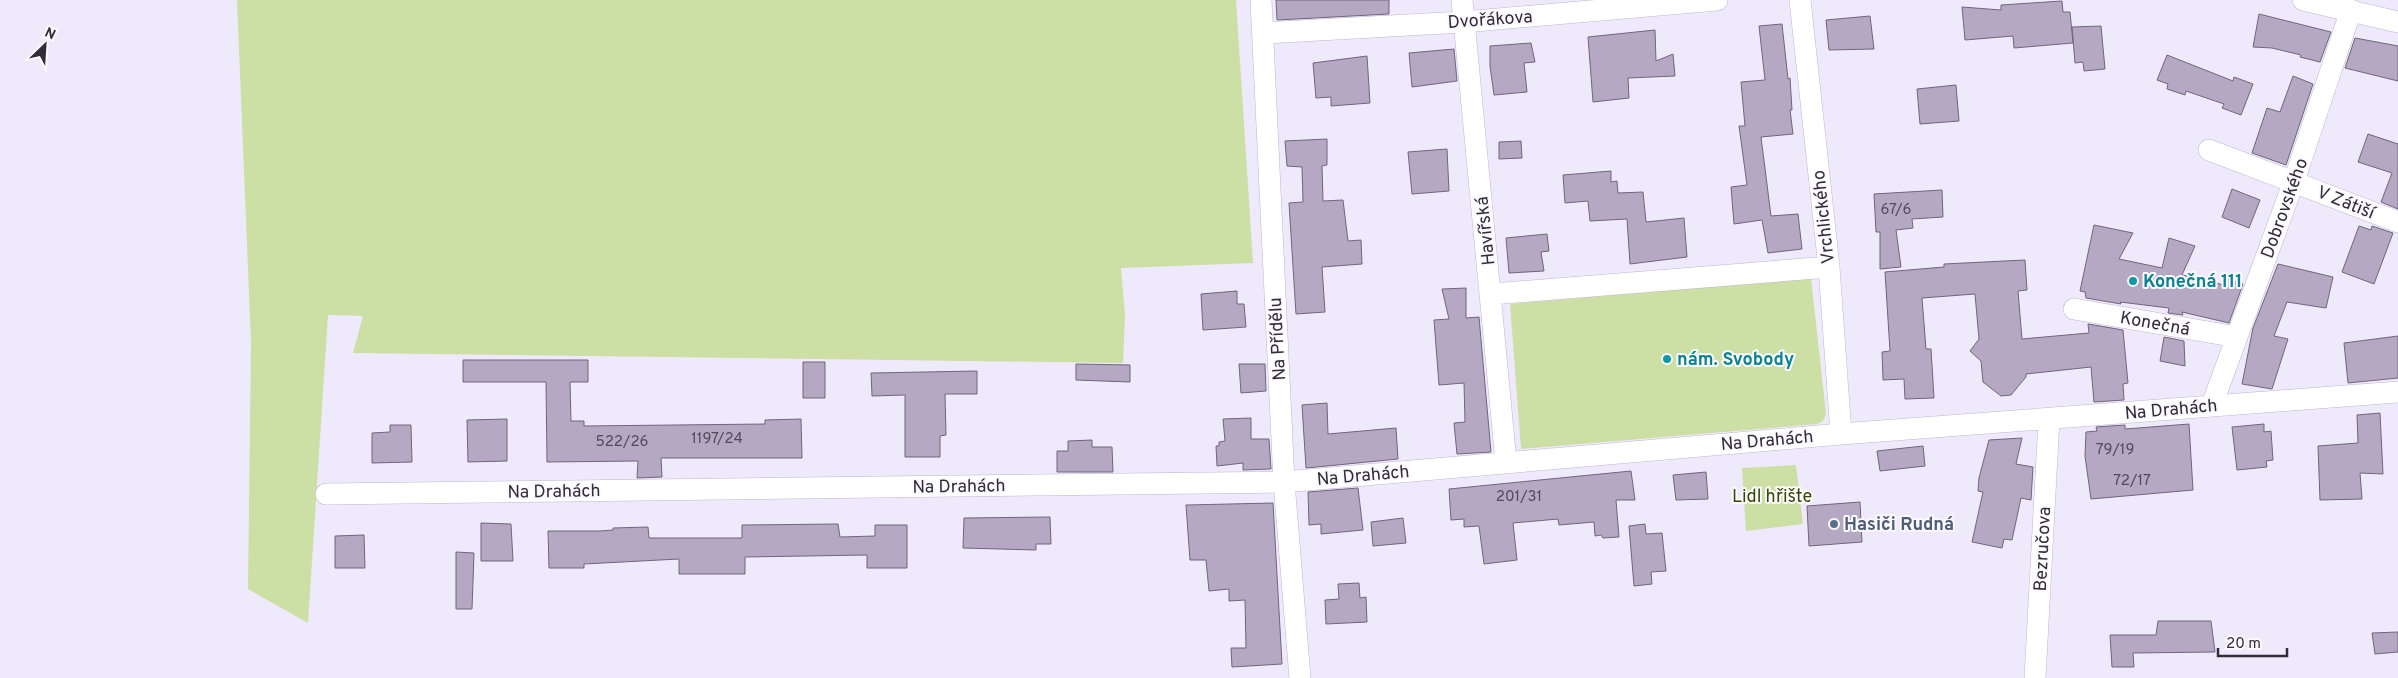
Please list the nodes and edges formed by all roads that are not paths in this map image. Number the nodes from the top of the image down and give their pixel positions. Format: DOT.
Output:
graph roads {
  1 [pos="1261,0"];
  2 [pos="1462,0"];
  3 [pos="1718,0"];
  4 [pos="1800,0"];
  5 [pos="2303,0"];
  6 [pos="2351,10"];
  7 [pos="1464,22"];
  8 [pos="2398,22"];
  9 [pos="1263,33"];
  10 [pos="2209,150"];
  11 [pos="2294,181"];
  12 [pos="2398,222"];
  13 [pos="1829,267"];
  14 [pos="1492,294"];
  15 [pos="2074,310"];
  16 [pos="2237,337"];
  17 [pos="2398,392"];
  18 [pos="2212,405"];
  19 [pos="2049,419"];
  20 [pos="1841,434"];
  21 [pos="1506,462"];
  22 [pos="1284,482"];
  23 [pos="326,494"];
  24 [pos="1300,678"];
  25 [pos="2034,678"];
  1 -- 9 [label="street, Na Přídělu"];
  2 -- 7 [label="street, Havířská"];
  3 -- 7 [label="street, Dvořákova"];
  4 -- 13 [label="street, Vrchlického"];
  5 -- 6 [label="street"];
  6 -- 8 [label="street"];
  6 -- 11 [label="street, Dobrovského"];
  7 -- 9 [label="street, Dvořákova"];
  7 -- 14 [label="street, Havířská"];
  9 -- 22 [label="street, Na Přídělu"];
  10 -- 11 [label="street, V Zátiší"];
  11 -- 12 [label="street, V Zátiší"];
  11 -- 16 [label="street, Dobrovského"];
  13 -- 14 [label="street"];
  13 -- 20 [label="street, Vrchlického"];
  14 -- 21 [label="street, Havířská"];
  15 -- 16 [label="street, Konečná"];
  16 -- 18 [label="street, Dobrovského"];
  17 -- 18 [label="street, Na Drahách"];
  18 -- 19 [label="street, Na Drahách"];
  19 -- 20 [label="street, Na Drahách"];
  19 -- 25 [label="street, Bezručova"];
  20 -- 21 [label="street, Na Drahách"];
  21 -- 22 [label="street, Na Drahách"];
  22 -- 23 [label="street, Na Drahách"];
  22 -- 24 [label="street, Na Přídělu"];
}
